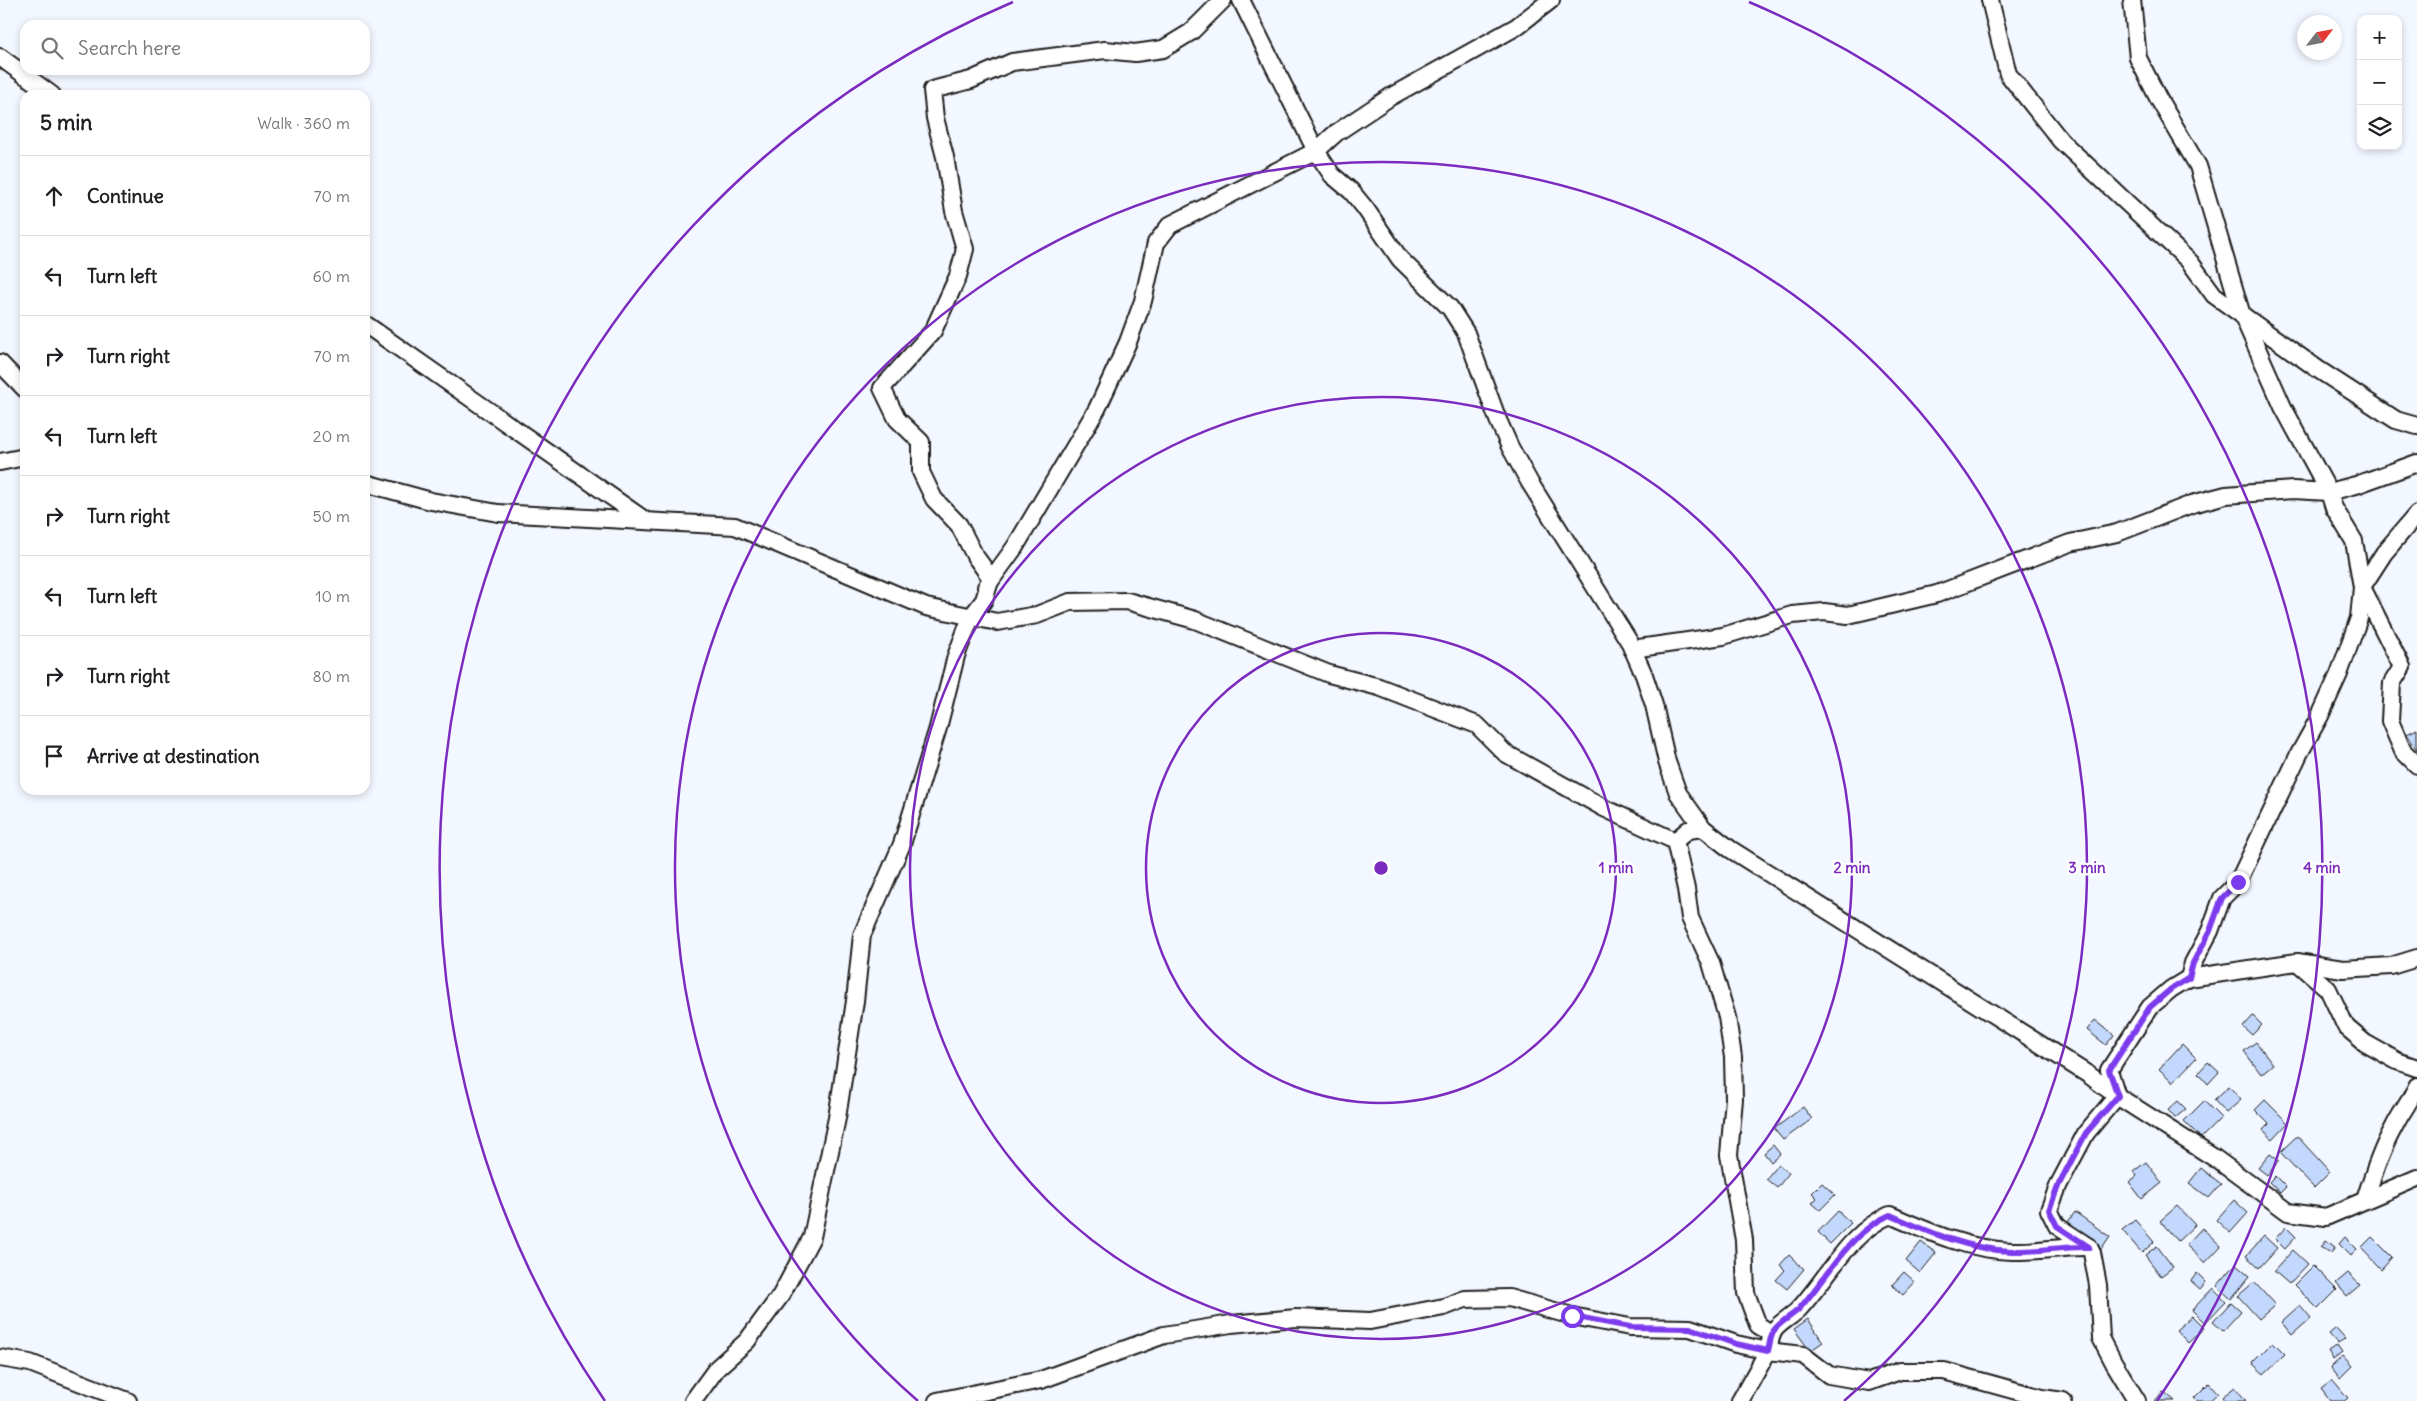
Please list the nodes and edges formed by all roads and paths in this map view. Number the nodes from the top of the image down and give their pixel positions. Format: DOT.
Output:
graph roads {
  1 [pos="1223,0"];
  2 [pos="1241,0"];
  3 [pos="1550,0"];
  4 [pos="1990,0"];
  5 [pos="2132,0"];
  6 [pos="0,57"];
  7 [pos="20,72"];
  8 [pos="25,75"];
  9 [pos="45,90"];
  10 [pos="1316,151"];
  11 [pos="2241,312"];
  12 [pos="370,328"];
  13 [pos="0,363"];
  14 [pos="20,383"];
  15 [pos="2417,426"];
  16 [pos="20,458"];
  17 [pos="0,462"];
  18 [pos="2417,463"];
  19 [pos="370,484"];
  20 [pos="2329,492"];
  21 [pos="2417,514"];
  22 [pos="646,522"];
  23 [pos="991,578"];
  24 [pos="2362,587"];
  25 [pos="971,616"];
  26 [pos="1632,649"];
  27 [pos="2417,765"];
  28 [pos="1703,828"];
  29 [pos="1675,841"];
  30 [pos="2417,958"];
  31 [pos="2297,962"];
  32 [pos="2189,978"];
  33 [pos="2417,1068"];
  34 [pos="2417,1086"];
  35 [pos="2118,1096"];
  36 [pos="2417,1178"];
  37 [pos="2365,1200"];
  38 [pos="2089,1247"];
  39 [pos="1772,1334"];
  40 [pos="1768,1351"];
  41 [pos="0,1358"];
  42 [pos="128,1401"];
  43 [pos="693,1401"];
  44 [pos="937,1401"];
  45 [pos="1740,1401"];
  46 [pos="2063,1401"];
  47 [pos="2132,1401"];
  1 -- 23 [label="street"];
  2 -- 10 [label="street"];
  3 -- 10 [label="street"];
  4 -- 11 [label="street"];
  5 -- 11 [label="street"];
  6 -- 7 [label="street"];
  8 -- 9 [label="street"];
  10 -- 23 [label="street"];
  10 -- 26 [label="street"];
  11 -- 15 [label="street"];
  11 -- 20 [label="street"];
  12 -- 22 [label="street"];
  13 -- 14 [label="street"];
  16 -- 17 [label="street"];
  18 -- 20 [label="street"];
  19 -- 22 [label="street"];
  20 -- 24 [label="street"];
  20 -- 26 [label="street"];
  21 -- 24 [label="street"];
  22 -- 25 [label="street"];
  23 -- 25 [label="street"];
  24 -- 27 [label="street"];
  24 -- 32 [label="street"];
  25 -- 29 [label="street"];
  25 -- 43 [label="street"];
  26 -- 28 [label="street"];
  28 -- 29 [label="street"];
  28 -- 35 [label="street"];
  29 -- 39 [label="street"];
  30 -- 31 [label="street"];
  31 -- 32 [label="street"];
  31 -- 33 [label="street"];
  32 -- 35 [label="street"];
  34 -- 37 [label="street"];
  35 -- 37 [label="street"];
  35 -- 38 [label="street"];
  36 -- 37 [label="street"];
  38 -- 39 [label="street"];
  38 -- 47 [label="street"];
  39 -- 40 [label="street"];
  40 -- 44 [label="street"];
  40 -- 45 [label="street"];
  40 -- 46 [label="street"];
  41 -- 42 [label="street"];
}
